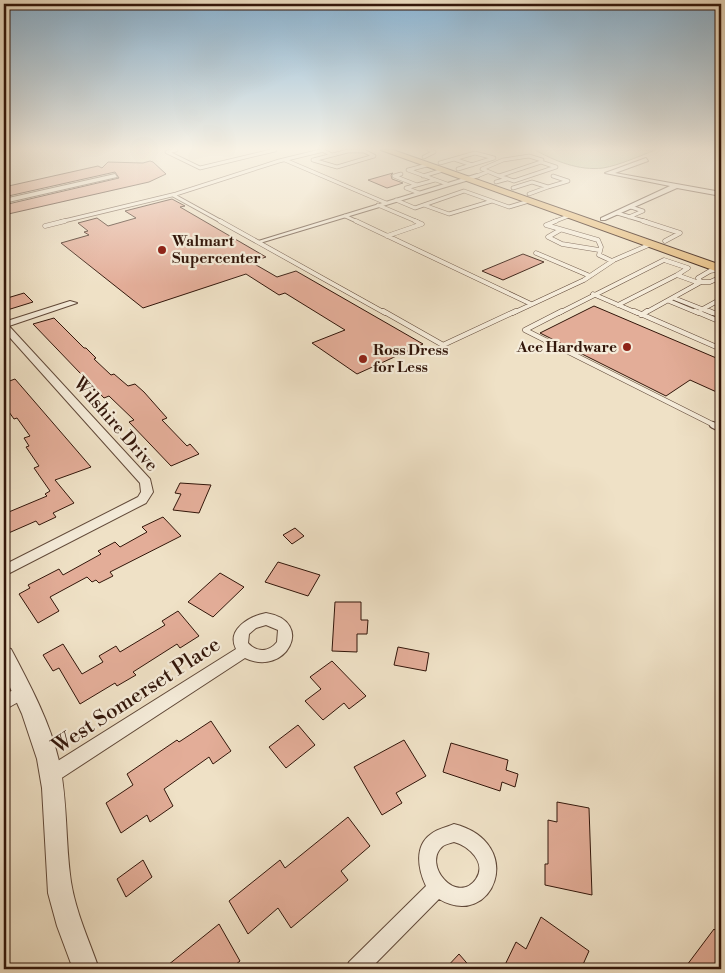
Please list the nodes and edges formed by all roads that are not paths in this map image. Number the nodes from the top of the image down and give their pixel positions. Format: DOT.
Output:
graph roads {
  1 [pos="29,195"];
  2 [pos="167,195"];
  3 [pos="175,195"];
  4 [pos="368,195"];
  5 [pos="411,195"];
  6 [pos="454,195"];
  7 [pos="475,195"];
  8 [pos="524,195"];
  9 [pos="526,195"];
  10 [pos="532,195"];
  11 [pos="656,195"];
  12 [pos="529,197"];
  13 [pos="396,200"];
  14 [pos="4,201"];
  15 [pos="492,201"];
  16 [pos="386,203"];
  17 [pos="424,205"];
  18 [pos="378,206"];
  19 [pos="631,207"];
  20 [pos="617,213"];
  21 [pos="344,216"];
  22 [pos="571,216"];
  23 [pos="629,217"];
  24 [pos="604,219"];
  25 [pos="45,226"];
  26 [pos="560,230"];
  27 [pos="387,236"];
  28 [pos="666,241"];
  29 [pos="258,242"];
  30 [pos="651,244"];
  31 [pos="600,250"];
  32 [pos="536,253"];
  33 [pos="721,260"];
  34 [pos="612,261"];
  35 [pos="721,269"];
  36 [pos="677,275"];
  37 [pos="590,276"];
  38 [pos="721,277"];
  39 [pos="700,282"];
  40 [pos="593,294"];
  41 [pos="674,298"];
  42 [pos="721,299"];
  43 [pos="669,300"];
  44 [pos="72,303"];
  45 [pos="531,304"];
  46 [pos="618,305"];
  47 [pos="703,309"];
  48 [pos="697,312"];
  49 [pos="642,315"];
  50 [pos="721,316"];
  51 [pos="721,322"];
  52 [pos="4,325"];
  53 [pos="721,349"];
  54 [pos="721,429"];
  55 [pos="4,571"];
  56 [pos="244,651"];
  57 [pos="4,655"];
  58 [pos="24,692"];
  59 [pos="4,703"];
  60 [pos="51,775"];
  61 [pos="438,888"];
  62 [pos="86,969"];
  63 [pos="356,969"];
  1 -- 14 [label="street"];
  2 -- 25 [label="lane"];
  3 -- 29 [label="lane"];
  4 -- 16 [label="lane"];
  5 -- 13 [label="street"];
  6 -- 17 [label="lane"];
  7 -- 15 [label="lane"];
  8 -- 12 [label="main road"];
  9 -- 12 [label="main road"];
  10 -- 12 [label="lane"];
  11 -- 19 [label="street"];
  12 -- 15 [label="lane"];
  12 -- 22 [label="main road"];
  12 -- 24 [label="main road"];
  13 -- 16 [label="street"];
  13 -- 17 [label="lane"];
  15 -- 17 [label="lane"];
  16 -- 18 [label="street"];
  18 -- 21 [label="street"];
  18 -- 27 [label="lane"];
  19 -- 20 [label="street"];
  19 -- 23 [label="lane"];
  20 -- 23 [label="lane"];
  20 -- 24 [label="street"];
  21 -- 27 [label="lane"];
  21 -- 29 [label="street"];
  22 -- 26 [label="lane"];
  22 -- 30 [label="main road"];
  23 -- 28 [label="lane"];
  24 -- 28 [label="main road"];
  26 -- 31 [label="lane"];
  26 -- 31 [label="lane"];
  27 -- 45 [label="lane"];
  28 -- 33 [label="main road"];
  29 -- 45 [label="lane"];
  30 -- 34 [label="lane"];
  30 -- 35 [label="main road"];
  31 -- 34 [label="lane"];
  32 -- 37 [label="lane"];
  34 -- 37 [label="lane"];
  35 -- 39 [label="lane"];
  36 -- 39 [label="lane"];
  36 -- 40 [label="lane"];
  36 -- 46 [label="lane"];
  37 -- 45 [label="lane"];
  38 -- 39 [label="lane"];
  39 -- 41 [label="lane"];
  40 -- 46 [label="lane"];
  40 -- 54 [label="lane"];
  41 -- 43 [label="lane"];
  41 -- 47 [label="lane"];
  42 -- 47 [label="lane"];
  43 -- 48 [label="lane"];
  43 -- 49 [label="lane"];
  44 -- 52 [label="street"];
  46 -- 49 [label="lane"];
  47 -- 48 [label="lane"];
  47 -- 50 [label="lane"];
  48 -- 51 [label="lane"];
  49 -- 53 [label="lane"];
  52 -- 55 [label="street, Wilshire Drive"];
  56 -- 60 [label="street, West Somerset Place"];
  57 -- 58 [label="street"];
  58 -- 59 [label="street"];
  58 -- 60 [label="street"];
  60 -- 62 [label="street"];
  61 -- 63 [label="street"];
}
